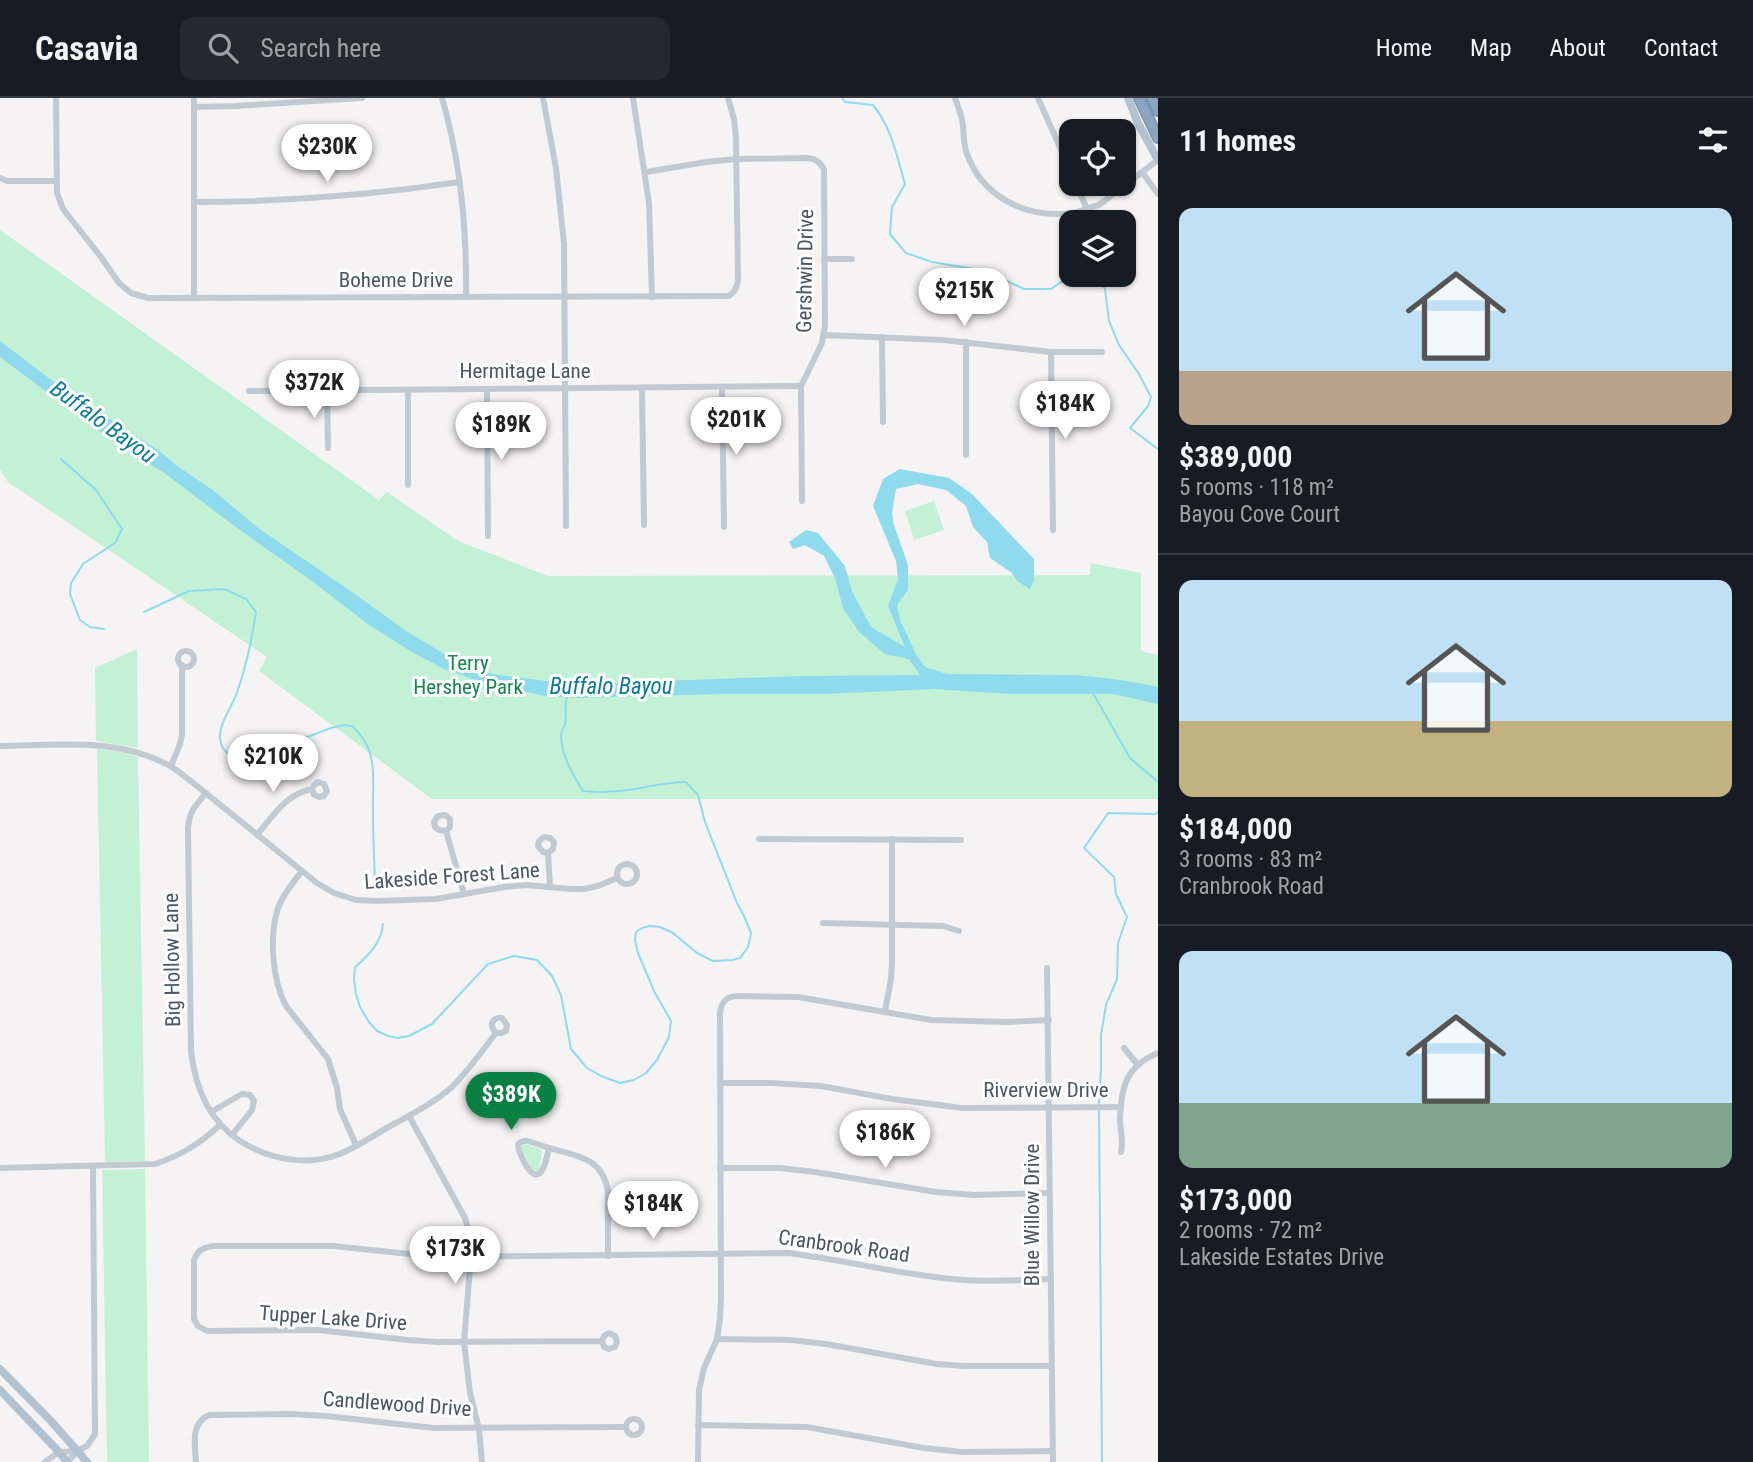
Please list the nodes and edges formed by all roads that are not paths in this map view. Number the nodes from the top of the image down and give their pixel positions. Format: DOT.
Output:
graph roads {
  1 [pos="56,98"];
  2 [pos="194,98"];
  3 [pos="362,98"];
  4 [pos="442,98"];
  5 [pos="543,98"];
  6 [pos="633,98"];
  7 [pos="728,98"];
  8 [pos="955,98"];
  9 [pos="1038,98"];
  10 [pos="1128,98"];
  11 [pos="1139,98"];
  12 [pos="1152,98"];
  13 [pos="194,107"];
  14 [pos="1158,111"];
  15 [pos="1158,138"];
  16 [pos="1059,145"];
  17 [pos="737,159"];
  18 [pos="1158,160"];
  19 [pos="646,172"];
  20 [pos="1142,172"];
  21 [pos="0,178"];
  22 [pos="57,180"];
  23 [pos="460,182"];
  24 [pos="1158,194"];
  25 [pos="1081,196"];
  26 [pos="194,202"];
  27 [pos="1087,209"];
  28 [pos="852,258"];
  29 [pos="824,259"];
  30 [pos="194,297"];
  31 [pos="466,297"];
  32 [pos="565,297"];
  33 [pos="652,297"];
  34 [pos="824,335"];
  35 [pos="882,337"];
  36 [pos="966,342"];
  37 [pos="1051,352"];
  38 [pos="1102,352"];
  39 [pos="801,386"];
  40 [pos="722,387"];
  41 [pos="565,388"];
  42 [pos="642,388"];
  43 [pos="486,389"];
  44 [pos="327,390"];
  45 [pos="408,390"];
  46 [pos="249,391"];
  47 [pos="883,422"];
  48 [pos="328,449"];
  49 [pos="966,455"];
  50 [pos="408,485"];
  51 [pos="802,501"];
  52 [pos="644,525"];
  53 [pos="566,526"];
  54 [pos="724,527"];
  55 [pos="1053,530"];
  56 [pos="488,536"];
  57 [pos="182,665"];
  58 [pos="0,746"];
  59 [pos="171,766"];
  60 [pos="312,789"];
  61 [pos="206,793"];
  62 [pos="446,831"];
  63 [pos="257,835"];
  64 [pos="760,839"];
  65 [pos="892,839"];
  66 [pos="961,840"];
  67 [pos="548,853"];
  68 [pos="302,871"];
  69 [pos="617,878"];
  70 [pos="550,886"];
  71 [pos="464,894"];
  72 [pos="823,923"];
  73 [pos="892,925"];
  74 [pos="959,931"];
  75 [pos="1047,968"];
  76 [pos="885,1011"];
  77 [pos="1049,1020"];
  78 [pos="496,1033"];
  79 [pos="1124,1048"];
  80 [pos="1158,1053"];
  81 [pos="1138,1065"];
  82 [pos="720,1083"];
  83 [pos="1049,1107"];
  84 [pos="1121,1107"];
  85 [pos="211,1112"];
  86 [pos="409,1116"];
  87 [pos="220,1125"];
  88 [pos="232,1135"];
  89 [pos="356,1145"];
  90 [pos="549,1148"];
  91 [pos="1121,1152"];
  92 [pos="93,1166"];
  93 [pos="0,1168"];
  94 [pos="720,1168"];
  95 [pos="1050,1193"];
  96 [pos="254,1246"];
  97 [pos="722,1254"];
  98 [pos="471,1256"];
  99 [pos="608,1256"];
  100 [pos="1051,1279"];
  101 [pos="717,1339"];
  102 [pos="602,1341"];
  103 [pos="464,1342"];
  104 [pos="1050,1366"];
  105 [pos="0,1369"];
  106 [pos="0,1390"];
  107 [pos="698,1425"];
  108 [pos="626,1427"];
  109 [pos="479,1429"];
  110 [pos="77,1451"];
  111 [pos="1052,1451"];
  112 [pos="60,1452"];
  113 [pos="45,1462"];
  114 [pos="67,1462"];
  115 [pos="87,1462"];
  116 [pos="195,1462"];
  117 [pos="482,1462"];
  118 [pos="698,1462"];
  119 [pos="1052,1462"];
  1 -- 22 [label="street, Boheme Drive"];
  2 -- 13 [label="street"];
  3 -- 13 [label="street"];
  4 -- 23 [label="street"];
  5 -- 32 [label="street"];
  6 -- 19 [label="street"];
  7 -- 17 [label="street"];
  8 -- 27 [label="street"];
  9 -- 16 [label="street"];
  10 -- 18 [label="main road"];
  11 -- 15 [label="highway"];
  12 -- 14 [label="highway"];
  13 -- 26 [label="street"];
  17 -- 19 [label="street"];
  17 -- 29 [label="street, Gershwin Drive"];
  17 -- 33 [label="street, Boheme Drive"];
  18 -- 20 [label="street"];
  19 -- 33 [label="street"];
  20 -- 24 [label="street"];
  20 -- 27 [label="street"];
  21 -- 22 [label="street"];
  22 -- 30 [label="street, Boheme Drive"];
  23 -- 26 [label="street"];
  23 -- 31 [label="street"];
  25 -- 27 [label="street"];
  26 -- 30 [label="street"];
  28 -- 29 [label="street"];
  29 -- 34 [label="street, Gershwin Drive"];
  30 -- 31 [label="street, Boheme Drive"];
  31 -- 32 [label="street, Boheme Drive"];
  32 -- 33 [label="street, Boheme Drive"];
  32 -- 41 [label="street"];
  34 -- 35 [label="street"];
  34 -- 39 [label="street, Gershwin Drive"];
  35 -- 36 [label="street"];
  35 -- 47 [label="street"];
  36 -- 37 [label="street"];
  36 -- 49 [label="street"];
  37 -- 38 [label="street"];
  37 -- 55 [label="street"];
  39 -- 40 [label="street, Hermitage Lane"];
  39 -- 51 [label="street, Gershwin Drive"];
  40 -- 42 [label="street, Hermitage Lane"];
  40 -- 54 [label="street"];
  41 -- 42 [label="street, Hermitage Lane"];
  41 -- 43 [label="street, Hermitage Lane"];
  41 -- 53 [label="street"];
  42 -- 52 [label="street"];
  43 -- 45 [label="street, Hermitage Lane"];
  43 -- 56 [label="street"];
  44 -- 45 [label="street, Hermitage Lane"];
  44 -- 46 [label="street, Hermitage Lane"];
  44 -- 48 [label="street"];
  45 -- 50 [label="street"];
  57 -- 59 [label="street"];
  58 -- 59 [label="street, Lakeside Forest Lane"];
  59 -- 61 [label="street, Lakeside Forest Lane"];
  60 -- 63 [label="street"];
  61 -- 63 [label="street, Lakeside Forest Lane"];
  61 -- 85 [label="street, Big Hollow Lane"];
  62 -- 71 [label="street"];
  63 -- 68 [label="street, Lakeside Forest Lane"];
  64 -- 65 [label="street"];
  65 -- 66 [label="street"];
  65 -- 73 [label="street"];
  67 -- 70 [label="street"];
  68 -- 71 [label="street, Lakeside Forest Lane"];
  68 -- 89 [label="street"];
  69 -- 70 [label="street, Lakeside Forest Lane"];
  70 -- 71 [label="street, Lakeside Forest Lane"];
  72 -- 73 [label="street"];
  73 -- 74 [label="street"];
  73 -- 76 [label="street"];
  75 -- 77 [label="street, Blue Willow Drive"];
  76 -- 77 [label="street"];
  76 -- 82 [label="street"];
  77 -- 83 [label="street, Blue Willow Drive"];
  78 -- 86 [label="street, Big Hollow Lane"];
  79 -- 81 [label="street"];
  80 -- 81 [label="street"];
  81 -- 84 [label="street"];
  82 -- 83 [label="street, Riverview Drive"];
  82 -- 94 [label="street"];
  83 -- 84 [label="street, Riverview Drive"];
  83 -- 95 [label="street, Blue Willow Drive"];
  84 -- 91 [label="street"];
  85 -- 87 [label="street, Big Hollow Lane"];
  85 -- 88 [label="street"];
  86 -- 89 [label="street, Big Hollow Lane"];
  86 -- 98 [label="street"];
  87 -- 88 [label="street, Big Hollow Lane"];
  87 -- 92 [label="street"];
  88 -- 89 [label="street, Big Hollow Lane"];
  90 -- 90 [label="street"];
  90 -- 99 [label="street"];
  92 -- 93 [label="street"];
  92 -- 110 [label="street"];
  94 -- 95 [label="street"];
  94 -- 97 [label="street"];
  95 -- 100 [label="street, Blue Willow Drive"];
  96 -- 98 [label="street, Cranbrook Road"];
  96 -- 103 [label="street, Tupper Lake Drive"];
  97 -- 99 [label="street, Cranbrook Road"];
  97 -- 100 [label="street, Cranbrook Road"];
  97 -- 101 [label="street"];
  98 -- 99 [label="street, Cranbrook Road"];
  98 -- 103 [label="street"];
  100 -- 104 [label="street, Blue Willow Drive"];
  101 -- 104 [label="street"];
  101 -- 107 [label="street"];
  102 -- 103 [label="street, Tupper Lake Drive"];
  103 -- 109 [label="street"];
  104 -- 111 [label="street, Blue Willow Drive"];
  105 -- 110 [label="main road"];
  106 -- 112 [label="main road"];
  107 -- 111 [label="street"];
  107 -- 118 [label="street"];
  108 -- 109 [label="street, Candlewood Drive"];
  109 -- 116 [label="street, Candlewood Drive"];
  109 -- 117 [label="street"];
  110 -- 112 [label="street"];
  110 -- 114 [label="street"];
  110 -- 115 [label="main road"];
  111 -- 119 [label="street, Blue Willow Drive"];
  112 -- 113 [label="street"];
  112 -- 114 [label="main road"];
}
